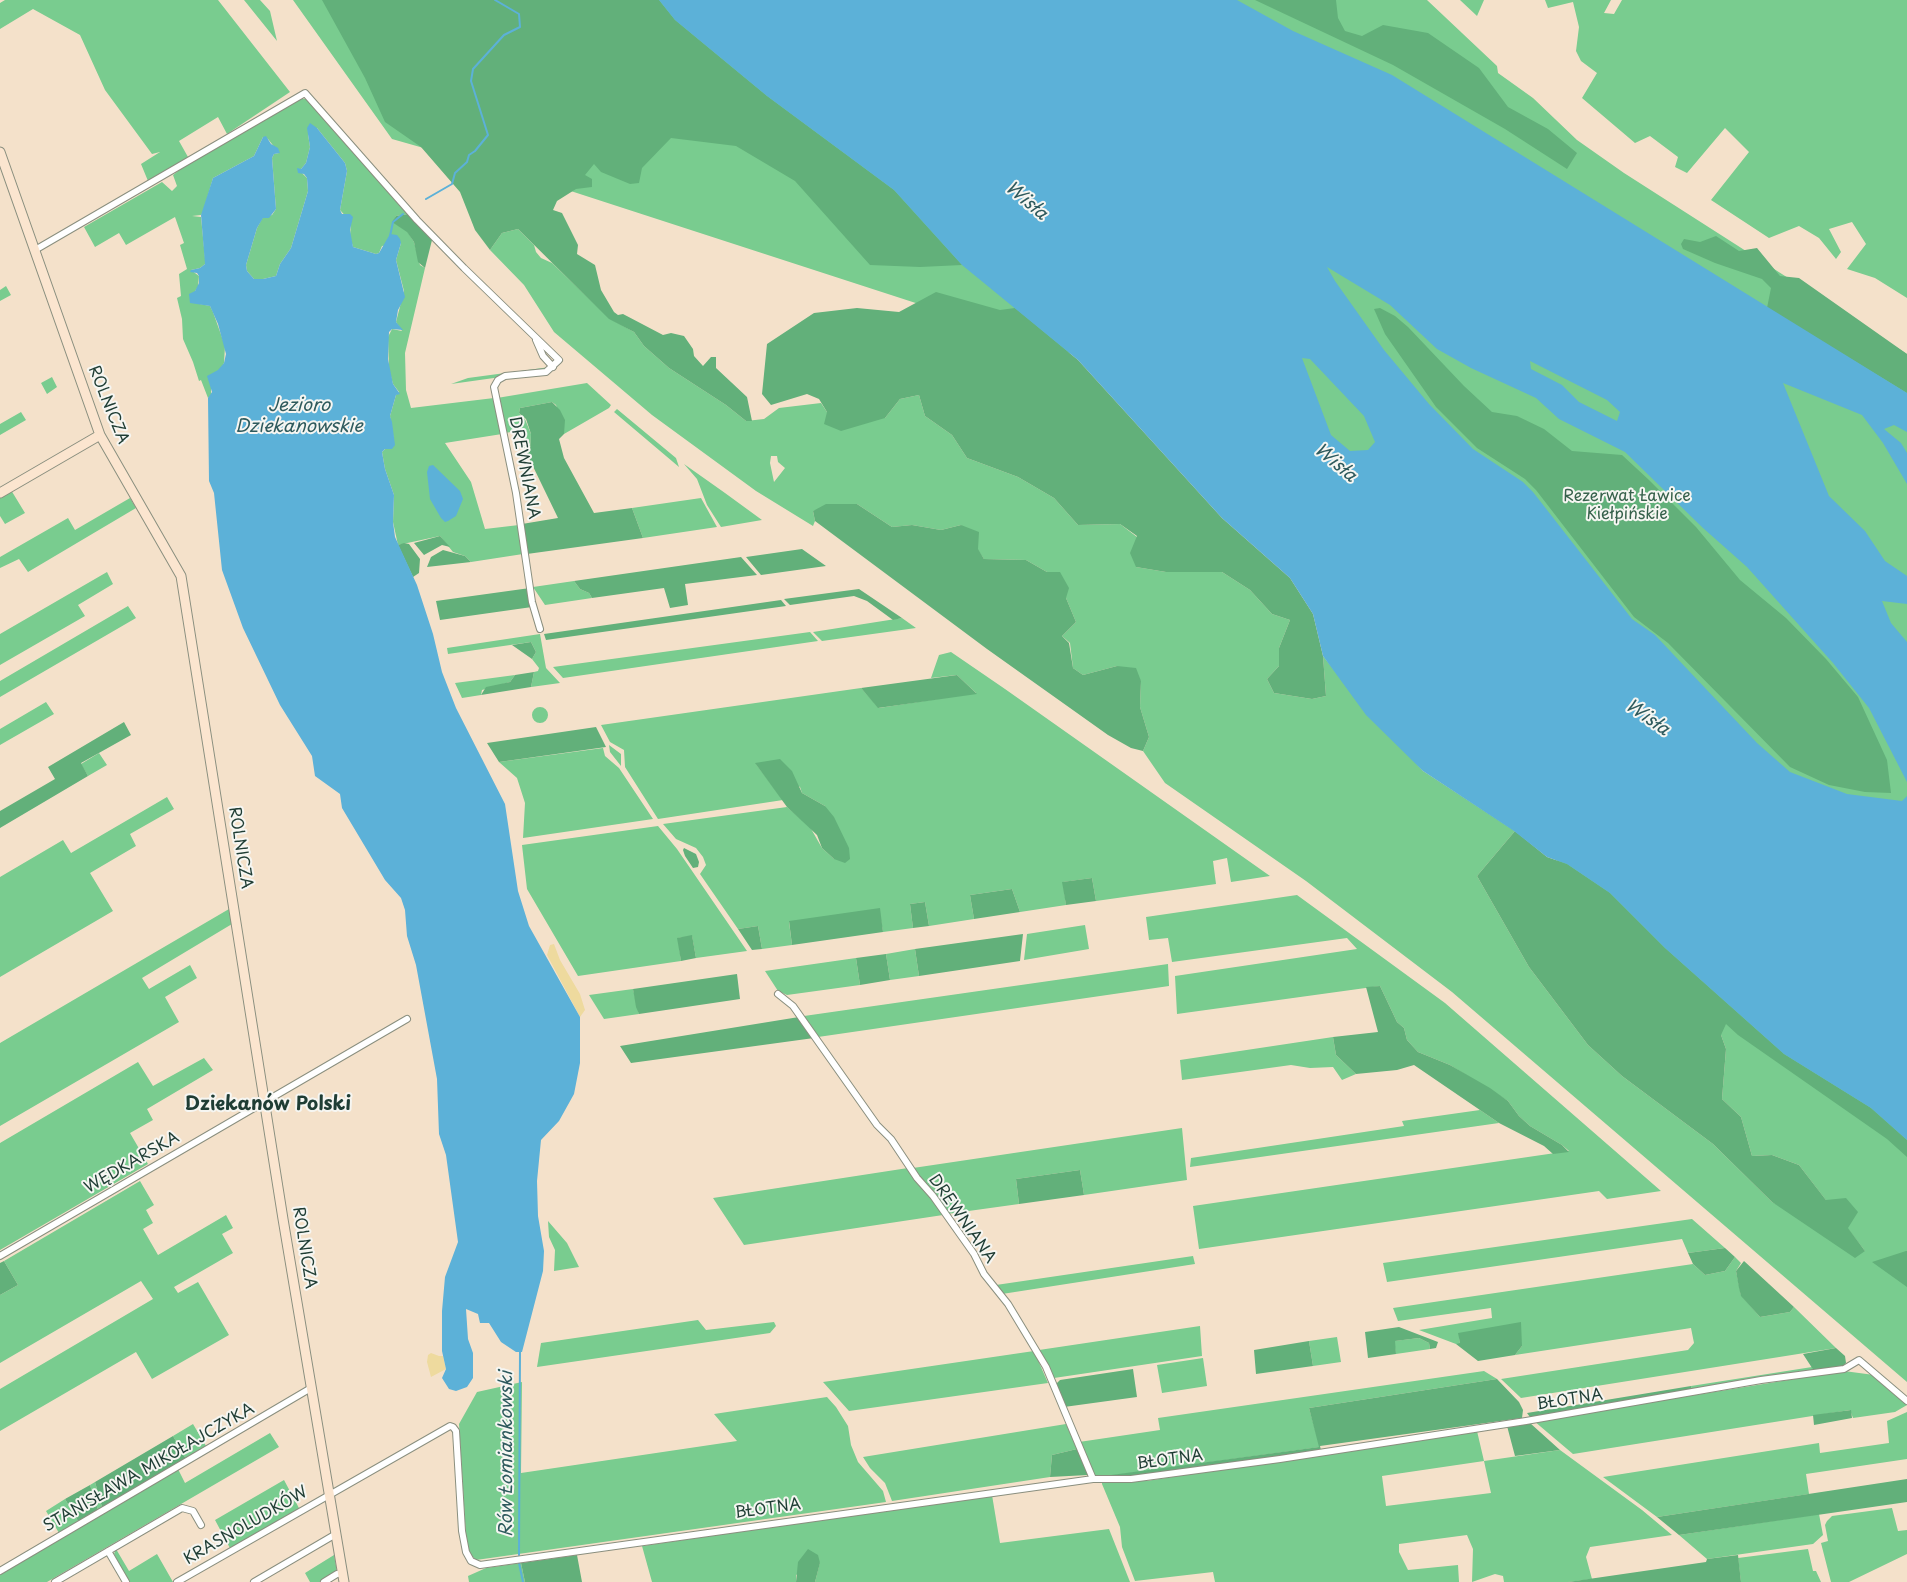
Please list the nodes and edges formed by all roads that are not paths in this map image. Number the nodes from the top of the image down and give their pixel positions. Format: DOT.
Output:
graph roads {
  1 [pos="0,152"];
  2 [pos="35,250"];
  3 [pos="536,339"];
  4 [pos="553,367"];
  5 [pos="100,435"];
  6 [pos="0,493"];
  7 [pos="540,629"];
  8 [pos="778,994"];
  9 [pos="407,1019"];
  10 [pos="265,1101"];
  11 [pos="0,1256"];
  12 [pos="311,1388"];
  13 [pos="1907,1401"];
  14 [pos="1093,1479"];
  15 [pos="329,1494"];
  16 [pos="201,1525"];
  17 [pos="336,1534"];
  18 [pos="108,1551"];
  19 [pos="480,1565"];
  20 [pos="0,1571"];
  21 [pos="344,1578"];
  22 [pos="55,1582"];
  23 [pos="126,1582"];
  24 [pos="177,1582"];
  25 [pos="254,1582"];
  26 [pos="324,1582"];
  1 -- 2 [label="street, ROLNICZA"];
  2 -- 3 [label="street"];
  2 -- 5 [label="street, ROLNICZA"];
  3 -- 4 [label="street"];
  3 -- 4 [label="street"];
  4 -- 7 [label="street, DREWNIANA"];
  5 -- 6 [label="street"];
  5 -- 10 [label="street, ROLNICZA"];
  8 -- 14 [label="street, DREWNIANA"];
  9 -- 10 [label="street, WĘDKARSKA"];
  10 -- 11 [label="street, WĘDKARSKA"];
  10 -- 12 [label="street, ROLNICZA"];
  12 -- 15 [label="street, ROLNICZA"];
  12 -- 20 [label="street, STANISŁAWA MIKOŁAJCZYKA"];
  13 -- 14 [label="street, BŁOTNA"];
  14 -- 19 [label="street, BŁOTNA"];
  15 -- 17 [label="street, ROLNICZA"];
  15 -- 19 [label="street, KRASNOLUDKÓW"];
  15 -- 24 [label="street, KRASNOLUDKÓW"];
  16 -- 18 [label="street"];
  17 -- 21 [label="street, ROLNICZA"];
  17 -- 25 [label="street"];
  18 -- 22 [label="street"];
  18 -- 23 [label="street"];
  21 -- 26 [label="street"];
}
